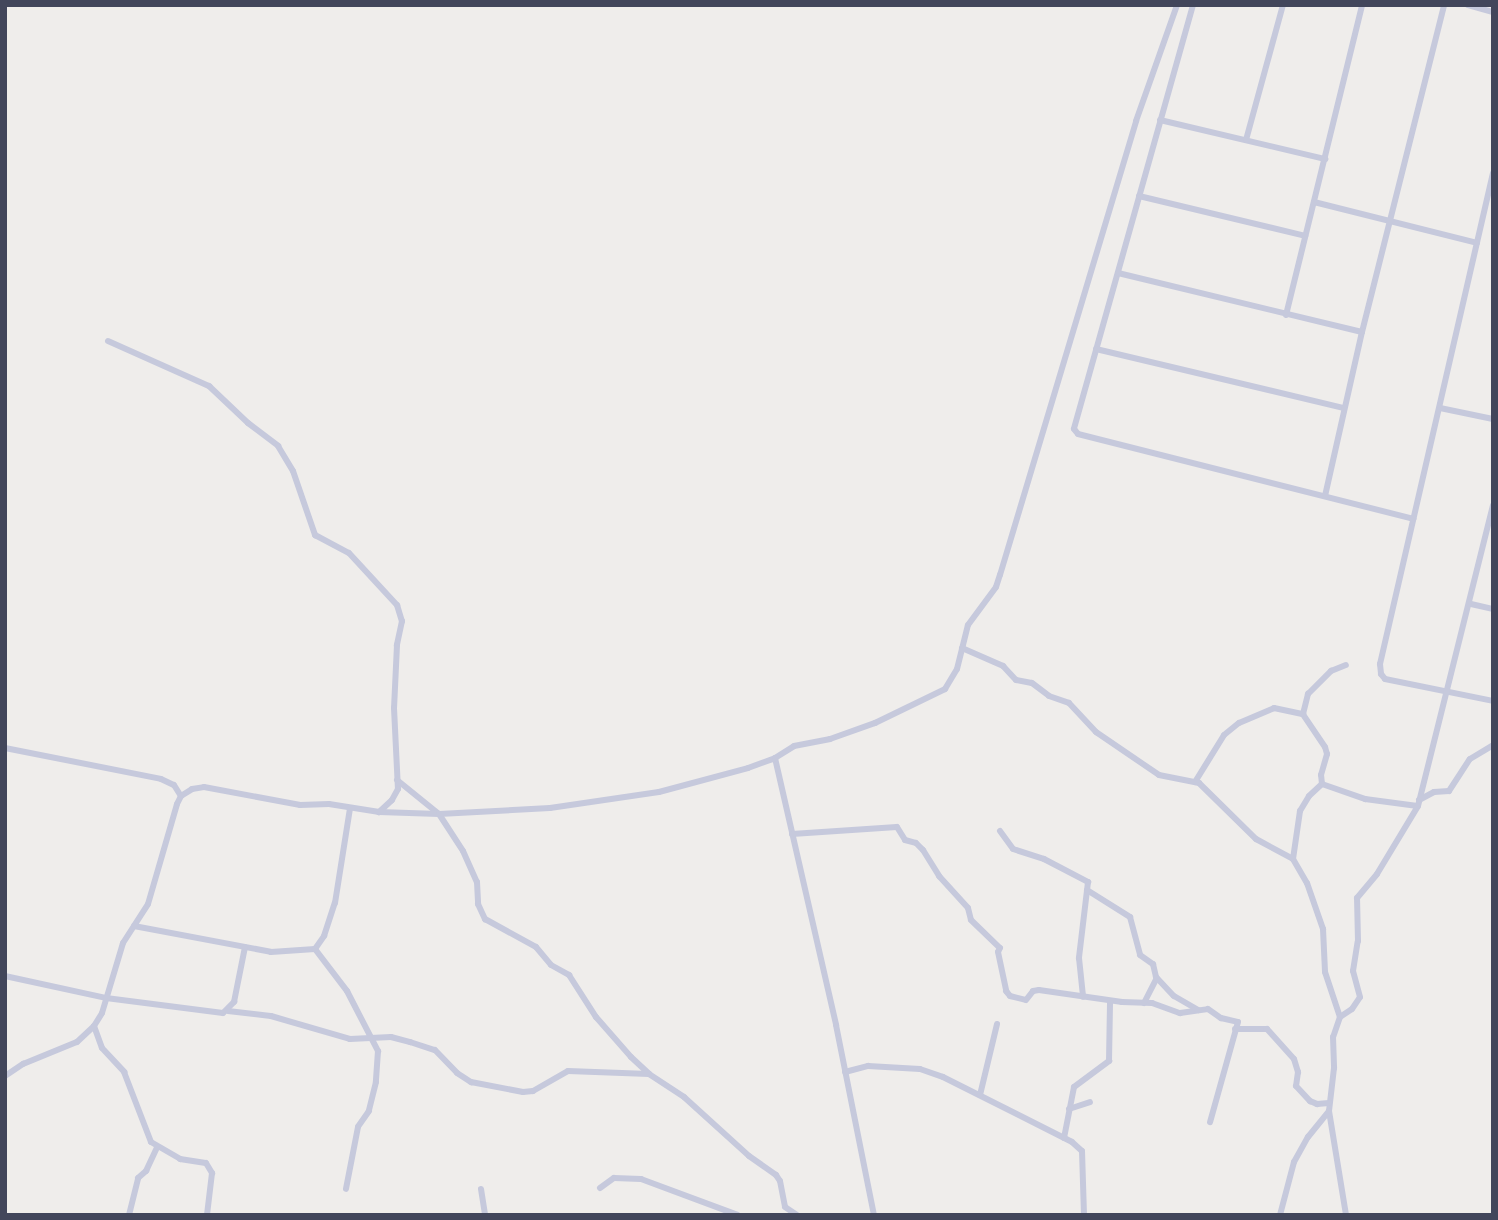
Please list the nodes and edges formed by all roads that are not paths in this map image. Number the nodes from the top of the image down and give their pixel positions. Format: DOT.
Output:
graph roads {
  1 [pos="1177,5"];
  2 [pos="1193,5"];
  3 [pos="1283,5"];
  4 [pos="1362,5"];
  5 [pos="1444,5"];
  6 [pos="1468,5"];
  7 [pos="1493,12"];
  8 [pos="1160,121"];
  9 [pos="1246,141"];
  10 [pos="1325,159"];
  11 [pos="1493,173"];
  12 [pos="1139,196"];
  13 [pos="1314,202"];
  14 [pos="1390,222"];
  15 [pos="1306,236"];
  16 [pos="1477,243"];
  17 [pos="1118,273"];
  18 [pos="1286,315"];
  19 [pos="1362,332"];
  20 [pos="108,341"];
  21 [pos="1096,349"];
  22 [pos="1345,408"];
  23 [pos="1440,408"];
  24 [pos="1493,419"];
  25 [pos="1325,496"];
  26 [pos="1492,510"];
  27 [pos="1413,519"];
  28 [pos="1471,604"];
  29 [pos="1493,609"];
  30 [pos="962,648"];
  31 [pos="1346,665"];
  32 [pos="1447,692"];
  33 [pos="1493,701"];
  34 [pos="1303,714"];
  35 [pos="1493,745"];
  36 [pos="5,748"];
  37 [pos="775,758"];
  38 [pos="397,780"];
  39 [pos="1195,782"];
  40 [pos="1322,784"];
  41 [pos="181,796"];
  42 [pos="1419,803"];
  43 [pos="350,808"];
  44 [pos="379,812"];
  45 [pos="439,814"];
  46 [pos="1000,831"];
  47 [pos="792,834"];
  48 [pos="1293,859"];
  49 [pos="1087,890"];
  50 [pos="134,926"];
  51 [pos="244,947"];
  52 [pos="315,949"];
  53 [pos="5,976"];
  54 [pos="1157,978"];
  55 [pos="1083,997"];
  56 [pos="106,998"];
  57 [pos="1110,1001"];
  58 [pos="1144,1003"];
  59 [pos="1199,1010"];
  60 [pos="228,1011"];
  61 [pos="1340,1017"];
  62 [pos="998,1024"];
  63 [pos="94,1026"];
  64 [pos="1235,1029"];
  65 [pos="372,1039"];
  66 [pos="845,1072"];
  67 [pos="649,1074"];
  68 [pos="5,1076"];
  69 [pos="980,1095"];
  70 [pos="1090,1102"];
  71 [pos="1329,1107"];
  72 [pos="1069,1109"];
  73 [pos="1210,1122"];
  74 [pos="1064,1138"];
  75 [pos="157,1147"];
  76 [pos="600,1188"];
  77 [pos="346,1189"];
  78 [pos="481,1189"];
  79 [pos="793,1214"];
  80 [pos="129,1215"];
  81 [pos="207,1215"];
  82 [pos="485,1215"];
  83 [pos="738,1215"];
  84 [pos="874,1215"];
  85 [pos="1084,1215"];
  86 [pos="1280,1215"];
  87 [pos="1346,1215"];
  1 -- 30 [label="street"];
  2 -- 8 [label="street"];
  3 -- 9 [label="street"];
  4 -- 10 [label="street"];
  5 -- 14 [label="street"];
  6 -- 7 [label="street"];
  8 -- 9 [label="street"];
  8 -- 12 [label="street"];
  9 -- 10 [label="street"];
  10 -- 13 [label="street"];
  11 -- 16 [label="street"];
  12 -- 15 [label="street"];
  12 -- 17 [label="street"];
  13 -- 14 [label="street"];
  13 -- 15 [label="street"];
  14 -- 16 [label="street"];
  14 -- 19 [label="street"];
  15 -- 18 [label="street"];
  16 -- 23 [label="street"];
  17 -- 18 [label="street"];
  17 -- 21 [label="street"];
  18 -- 19 [label="street"];
  19 -- 22 [label="street"];
  20 -- 38 [label="street"];
  21 -- 22 [label="street"];
  21 -- 25 [label="street"];
  22 -- 25 [label="street"];
  23 -- 24 [label="street"];
  23 -- 27 [label="street"];
  25 -- 27 [label="street"];
  26 -- 28 [label="street"];
  27 -- 32 [label="street"];
  28 -- 29 [label="street"];
  28 -- 32 [label="street"];
  30 -- 37 [label="street"];
  30 -- 39 [label="street"];
  31 -- 34 [label="street"];
  32 -- 33 [label="street"];
  32 -- 42 [label="street"];
  34 -- 39 [label="street"];
  34 -- 40 [label="street"];
  35 -- 42 [label="street"];
  36 -- 41 [label="street"];
  37 -- 45 [label="street"];
  37 -- 47 [label="street"];
  38 -- 44 [label="street"];
  38 -- 45 [label="street"];
  39 -- 48 [label="street"];
  40 -- 42 [label="street"];
  40 -- 48 [label="street"];
  41 -- 43 [label="street"];
  41 -- 50 [label="street"];
  42 -- 61 [label="street"];
  43 -- 44 [label="street"];
  43 -- 52 [label="street"];
  44 -- 45 [label="street"];
  45 -- 67 [label="street"];
  46 -- 49 [label="street"];
  47 -- 55 [label="street"];
  47 -- 66 [label="street"];
  48 -- 61 [label="street"];
  49 -- 54 [label="street"];
  49 -- 55 [label="street"];
  50 -- 51 [label="street"];
  50 -- 56 [label="street"];
  51 -- 52 [label="street"];
  51 -- 60 [label="street"];
  52 -- 65 [label="street"];
  53 -- 56 [label="street"];
  54 -- 58 [label="street"];
  54 -- 59 [label="street"];
  55 -- 57 [label="street"];
  56 -- 60 [label="street"];
  56 -- 63 [label="street"];
  57 -- 58 [label="street"];
  57 -- 72 [label="street"];
  58 -- 59 [label="street"];
  59 -- 64 [label="street"];
  60 -- 65 [label="street"];
  61 -- 71 [label="street"];
  62 -- 69 [label="street"];
  63 -- 68 [label="street"];
  63 -- 75 [label="street"];
  64 -- 71 [label="street"];
  64 -- 73 [label="street"];
  65 -- 67 [label="street"];
  65 -- 77 [label="street"];
  66 -- 69 [label="street"];
  66 -- 84 [label="street"];
  67 -- 79 [label="street"];
  69 -- 74 [label="street"];
  70 -- 72 [label="street"];
  71 -- 86 [label="street"];
  71 -- 87 [label="street"];
  72 -- 74 [label="street"];
  74 -- 85 [label="street"];
  75 -- 80 [label="street"];
  75 -- 81 [label="street"];
  76 -- 83 [label="street"];
  78 -- 82 [label="street"];
}
